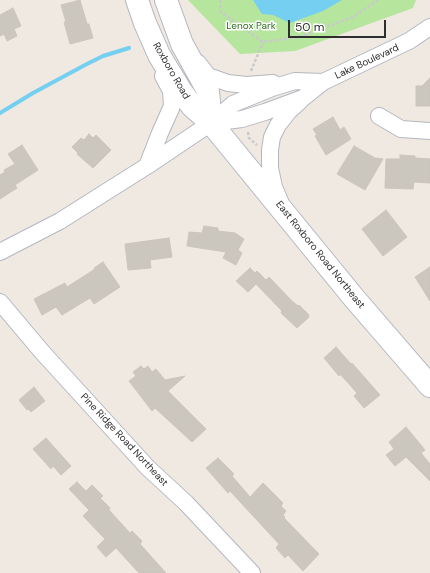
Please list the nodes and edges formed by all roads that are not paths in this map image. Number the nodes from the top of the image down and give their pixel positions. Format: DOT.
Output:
graph roads {
  1 [pos="137,0"];
  2 [pos="166,0"];
  3 [pos="430,27"];
  4 [pos="182,44"];
  5 [pos="159,55"];
  6 [pos="294,81"];
  7 [pos="323,82"];
  8 [pos="303,98"];
  9 [pos="379,116"];
  10 [pos="211,123"];
  11 [pos="430,131"];
  12 [pos="147,166"];
  13 [pos="285,213"];
  14 [pos="0,252"];
  15 [pos="0,302"];
  16 [pos="430,386"];
  17 [pos="252,573"];
  1 -- 5 [label="main road, Roxboro Road"];
  2 -- 4 [label="main road"];
  3 -- 7 [label="street, Lake Boulevard"];
  4 -- 6 [label="street, Lake Boulevard"];
  4 -- 10 [label="main road"];
  5 -- 10 [label="main road, Roxboro Road"];
  5 -- 12 [label="street"];
  6 -- 7 [label="street, Lake Boulevard"];
  6 -- 10 [label="street, Lake Boulevard"];
  7 -- 8 [label="street, Lake Boulevard"];
  8 -- 10 [label="street, Lake Boulevard"];
  8 -- 13 [label="street, Lake Boulevard"];
  9 -- 11 [label="street"];
  10 -- 12 [label="street"];
  10 -- 13 [label="main road, East Roxboro Road Northeast"];
  12 -- 14 [label="street"];
  13 -- 16 [label="main road, East Roxboro Road Northeast"];
  15 -- 17 [label="street, Pine Ridge Road Northeast"];
}
